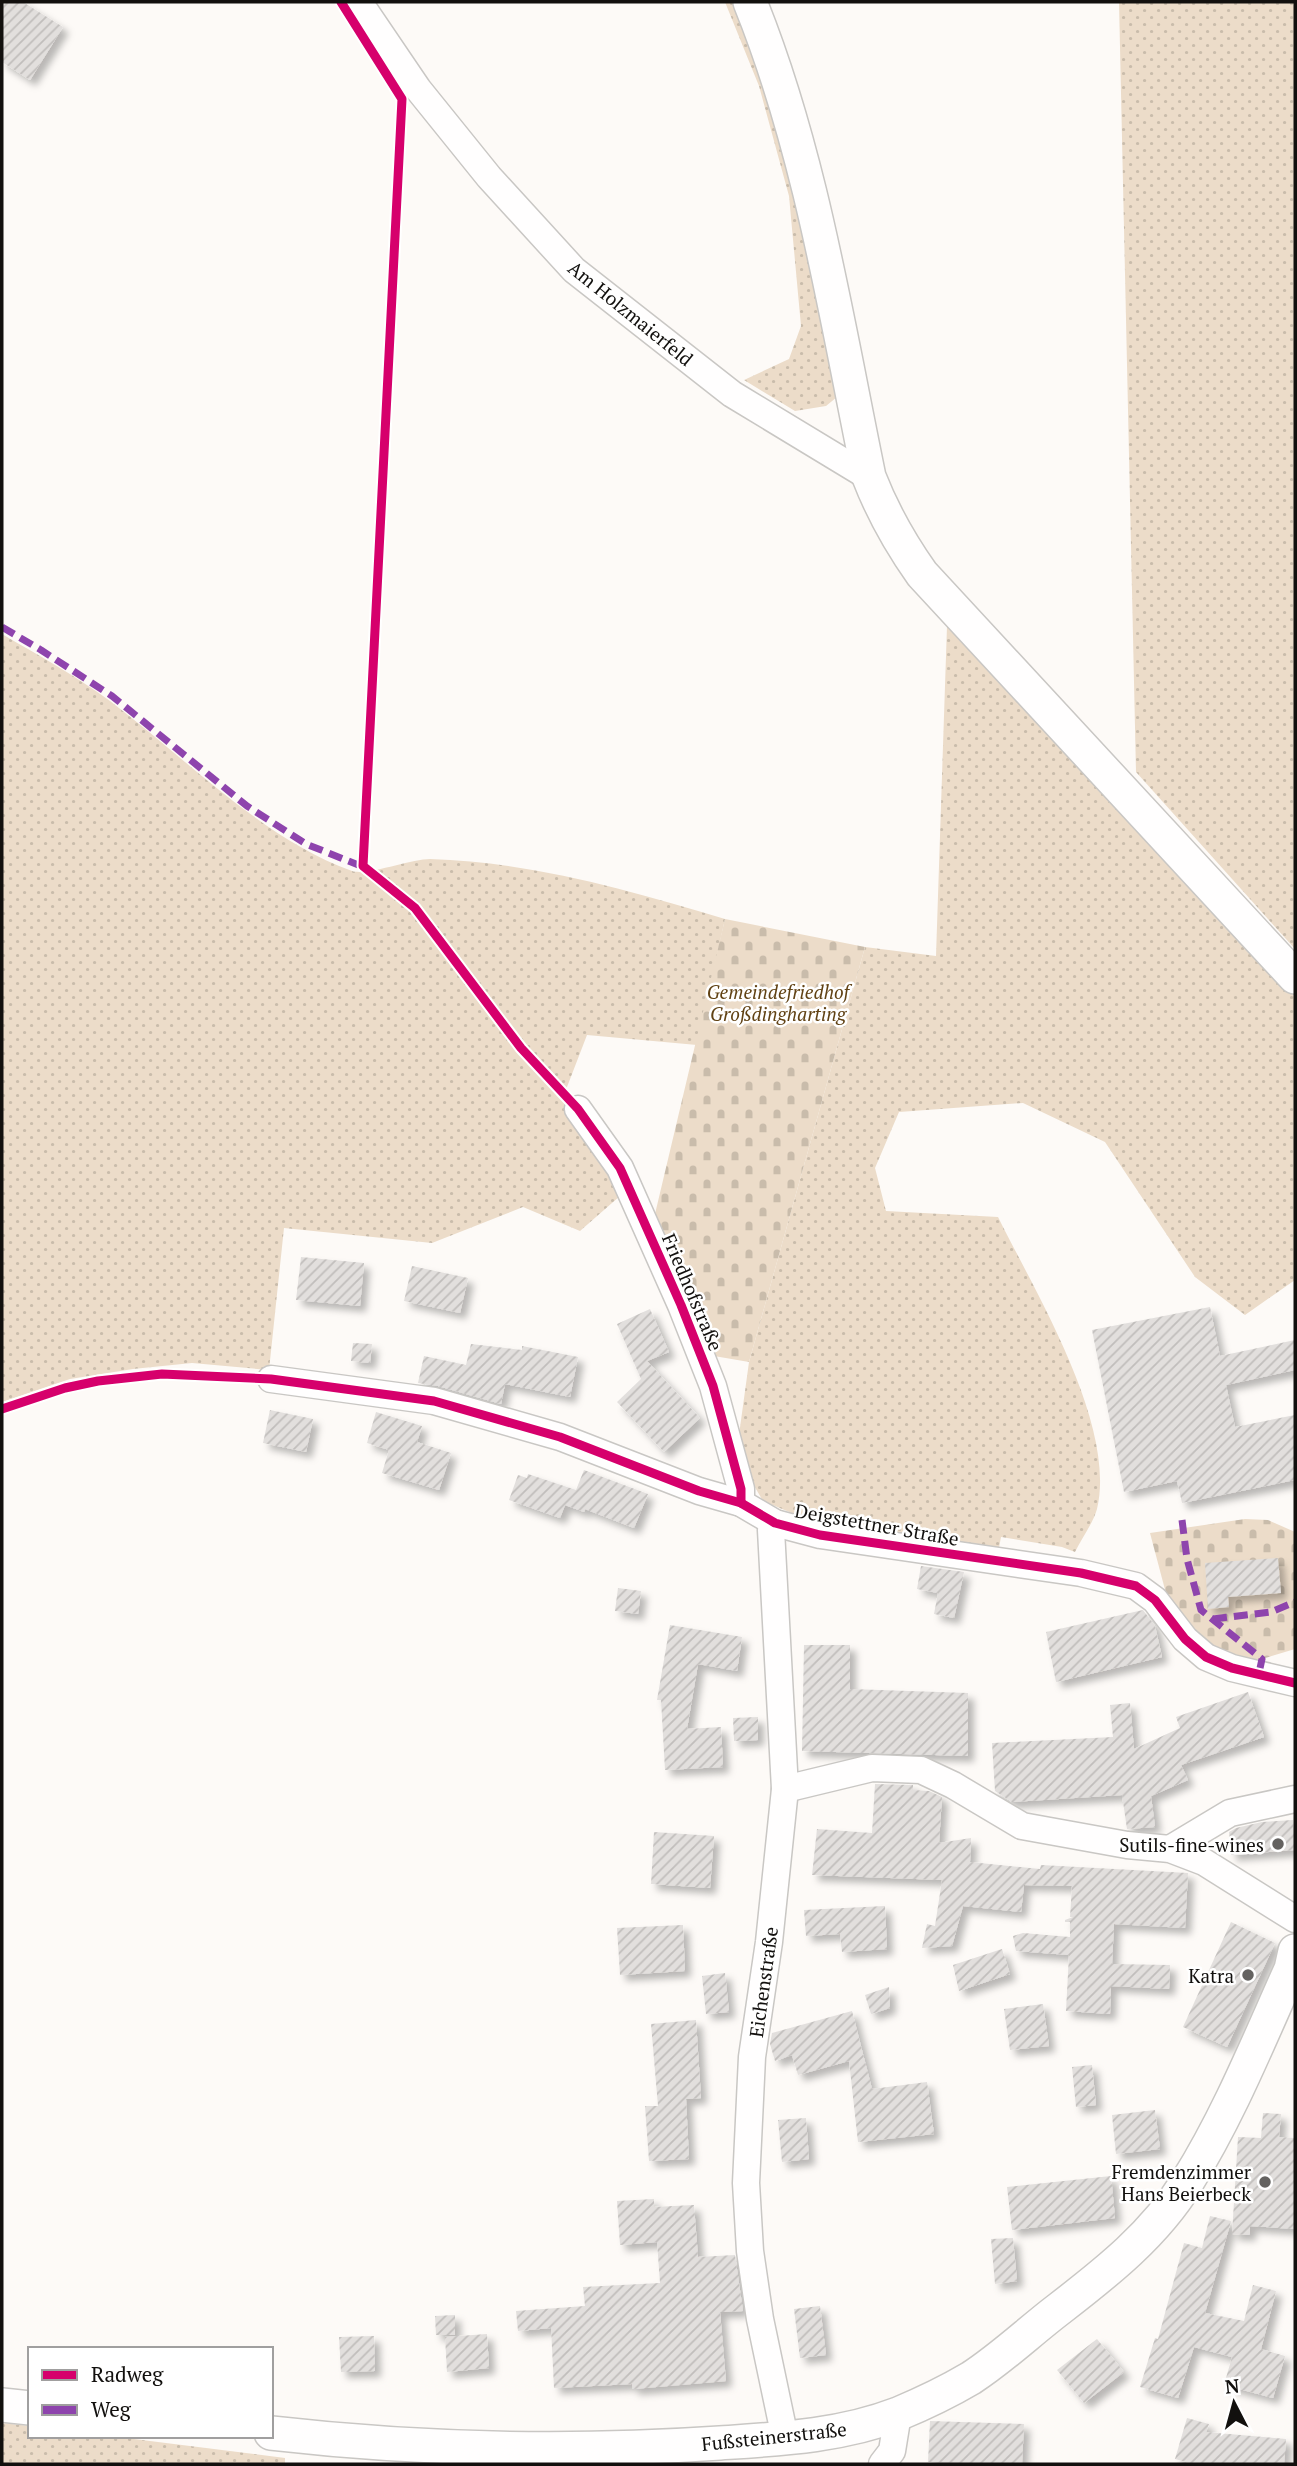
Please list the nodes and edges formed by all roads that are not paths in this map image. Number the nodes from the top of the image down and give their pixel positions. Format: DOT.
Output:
graph roads {
  1 [pos="359,2"];
  2 [pos="750,2"];
  3 [pos="869,477"];
  4 [pos="1295,977"];
  5 [pos="578,1109"];
  6 [pos="271,1379"];
  7 [pos="741,1503"];
  8 [pos="775,1523"];
  9 [pos="1295,1683"];
  10 [pos="785,1789"];
  11 [pos="1295,1799"];
  12 [pos="1170,1849"];
  13 [pos="1295,1919"];
  14 [pos="1295,1951"];
  15 [pos="2,2405"];
  16 [pos="28,2408"];
  17 [pos="898,2414"];
  18 [pos="273,2434"];
  19 [pos="785,2438"];
  20 [pos="882,2464"];
  1 -- 3 [label="street, Am Holzmaierfeld"];
  2 -- 3 [label="street"];
  3 -- 4 [label="street"];
  5 -- 7 [label="street, Friedhofstraße"];
  6 -- 7 [label="street, Deigstettner Straße"];
  7 -- 8 [label="street, Deigstettner Straße"];
  8 -- 9 [label="street, Deigstettner Straße"];
  8 -- 10 [label="street, Eichenstraße"];
  10 -- 12 [label="street"];
  10 -- 19 [label="street, Eichenstraße"];
  11 -- 12 [label="street"];
  12 -- 13 [label="street"];
  14 -- 17 [label="street, Fußsteinerstraße"];
  15 -- 16 [label="street"];
  17 -- 19 [label="street, Fußsteinerstraße"];
  17 -- 20 [label="street"];
  18 -- 19 [label="street, Fußsteinerstraße"];
}
